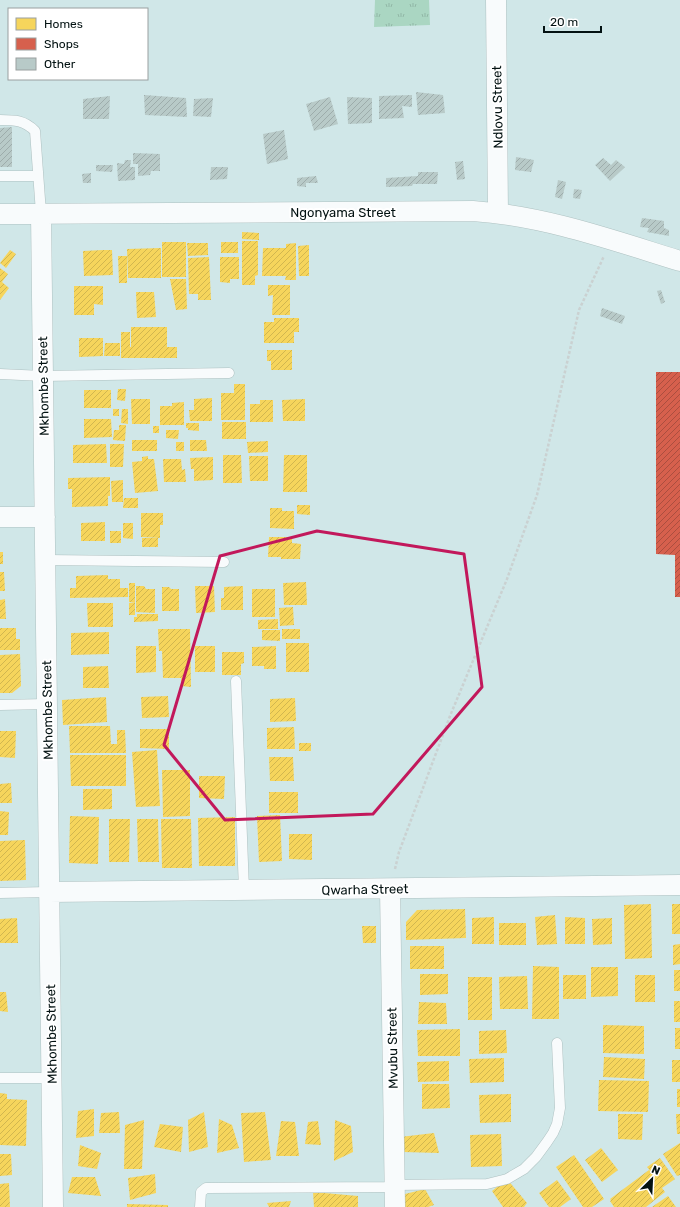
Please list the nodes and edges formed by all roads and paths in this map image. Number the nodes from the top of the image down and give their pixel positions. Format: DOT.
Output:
graph roads {
  1 [pos="496,0"];
  2 [pos="0,120"];
  3 [pos="0,176"];
  4 [pos="38,176"];
  5 [pos="41,213"];
  6 [pos="498,213"];
  7 [pos="0,214"];
  8 [pos="611,239"];
  9 [pos="680,261"];
  10 [pos="229,373"];
  11 [pos="0,374"];
  12 [pos="43,376"];
  13 [pos="0,517"];
  14 [pos="45,517"];
  15 [pos="46,560"];
  16 [pos="224,562"];
  17 [pos="236,681"];
  18 [pos="47,704"];
  19 [pos="0,705"];
  20 [pos="680,885"];
  21 [pos="390,889"];
  22 [pos="244,890"];
  23 [pos="49,892"];
  24 [pos="0,893"];
  25 [pos="557,1043"];
  26 [pos="0,1078"];
  27 [pos="51,1078"];
  28 [pos="394,1186"];
  29 [pos="53,1207"];
  30 [pos="200,1207"];
  31 [pos="395,1207"];
  1 -- 6 [label="street, Ndlovu Street"];
  2 -- 4 [label="lane"];
  3 -- 4 [label="lane"];
  4 -- 5 [label="lane"];
  5 -- 6 [label="street, Ngonyama Street"];
  5 -- 7 [label="street, Ngonyama Street"];
  5 -- 12 [label="street, Mkhombe Street"];
  6 -- 8 [label="street, Ngonyama Street"];
  8 -- 9 [label="street, Ngonyama Street"];
  8 -- 21 [label="path"];
  10 -- 12 [label="lane"];
  11 -- 12 [label="lane"];
  12 -- 14 [label="street, Mkhombe Street"];
  13 -- 14 [label="street"];
  14 -- 15 [label="street, Mkhombe Street"];
  15 -- 16 [label="lane"];
  15 -- 18 [label="street, Mkhombe Street"];
  17 -- 22 [label="lane"];
  18 -- 19 [label="lane"];
  18 -- 23 [label="street, Mkhombe Street"];
  20 -- 21 [label="street, Qwarha Street"];
  21 -- 22 [label="street, Qwarha Street"];
  21 -- 28 [label="street, Mvubu Street"];
  22 -- 23 [label="street, Qwarha Street"];
  23 -- 24 [label="lane"];
  23 -- 27 [label="street, Mkhombe Street"];
  25 -- 28 [label="lane"];
  26 -- 27 [label="lane"];
  27 -- 29 [label="street, Mkhombe Street"];
  28 -- 30 [label="lane"];
  28 -- 31 [label="street, Mvubu Street"];
}
